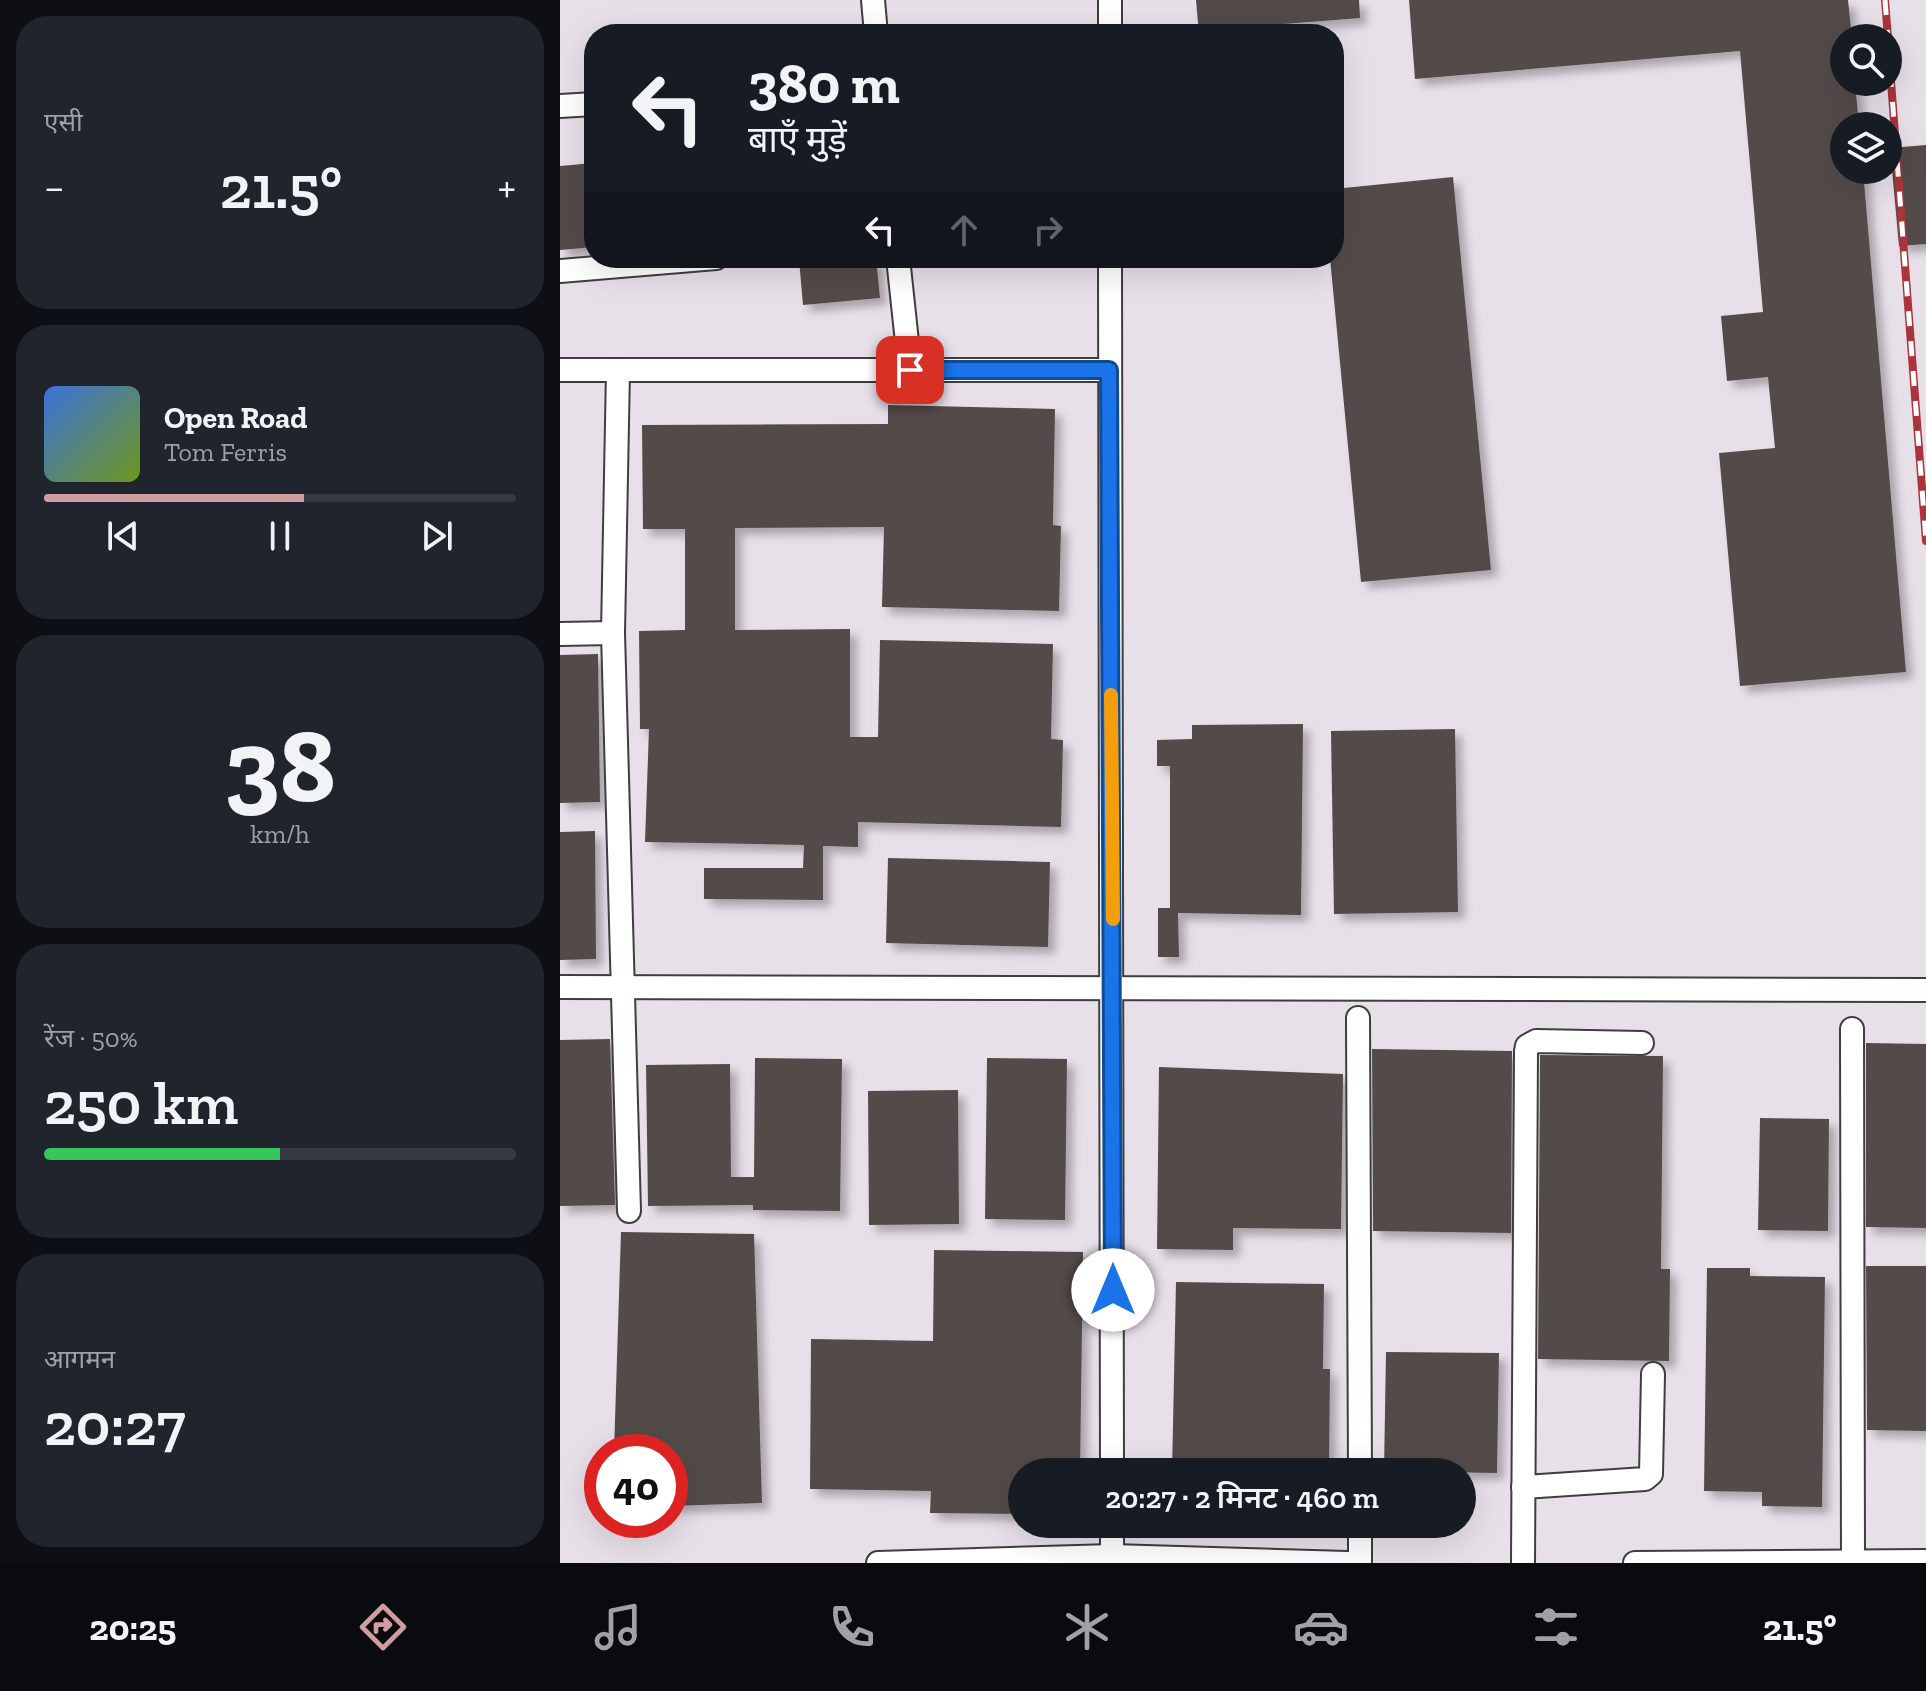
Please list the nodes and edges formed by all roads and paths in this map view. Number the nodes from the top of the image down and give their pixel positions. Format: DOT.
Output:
graph roads {
  1 [pos="873,0"];
  2 [pos="1110,0"];
  3 [pos="875,24"];
  4 [pos="1110,24"];
  5 [pos="584,105"];
  6 [pos="560,106"];
  7 [pos="596,268"];
  8 [pos="899,268"];
  9 [pos="1110,268"];
  10 [pos="560,271"];
  11 [pos="560,370"];
  12 [pos="618,370"];
  13 [pos="910,370"];
  14 [pos="1109,370"];
  15 [pos="613,633"];
  16 [pos="560,634"];
  17 [pos="1113,986"];
  18 [pos="560,987"];
  19 [pos="621,987"];
  20 [pos="1926,990"];
  21 [pos="1358,1018"];
  22 [pos="1852,1029"];
  23 [pos="1642,1043"];
  24 [pos="629,1211"];
  25 [pos="1653,1374"];
  26 [pos="1112,1458"];
  27 [pos="1360,1458"];
  28 [pos="1523,1487"];
  29 [pos="1112,1538"];
  30 [pos="1360,1538"];
  31 [pos="1112,1560"];
  32 [pos="1926,1561"];
  33 [pos="940,1562"];
  34 [pos="1853,1562"];
  35 [pos="878,1563"];
  36 [pos="1336,1563"];
  37 [pos="1347,1563"];
  38 [pos="1360,1563"];
  39 [pos="1523,1563"];
  40 [pos="1635,1563"];
  41 [pos="1687,1563"];
  1 -- 3 [label="street"];
  2 -- 4 [label="street"];
  5 -- 6 [label="street"];
  7 -- 10 [label="street"];
  8 -- 13 [label="street"];
  9 -- 14 [label="street"];
  11 -- 12 [label="street"];
  12 -- 13 [label="street"];
  12 -- 15 [label="street"];
  13 -- 14 [label="street"];
  14 -- 17 [label="street"];
  15 -- 16 [label="street"];
  15 -- 19 [label="street"];
  17 -- 19 [label="street"];
  17 -- 20 [label="street"];
  17 -- 26 [label="street"];
  18 -- 19 [label="street"];
  19 -- 24 [label="street"];
  21 -- 27 [label="street"];
  22 -- 34 [label="street"];
  23 -- 28 [label="street"];
  25 -- 28 [label="street"];
  28 -- 39 [label="street"];
  29 -- 31 [label="street"];
  30 -- 38 [label="street"];
  31 -- 33 [label="street"];
  31 -- 36 [label="street"];
  32 -- 34 [label="street"];
  33 -- 35 [label="street"];
  34 -- 41 [label="street"];
  36 -- 37 [label="street"];
  40 -- 41 [label="street"];
}
